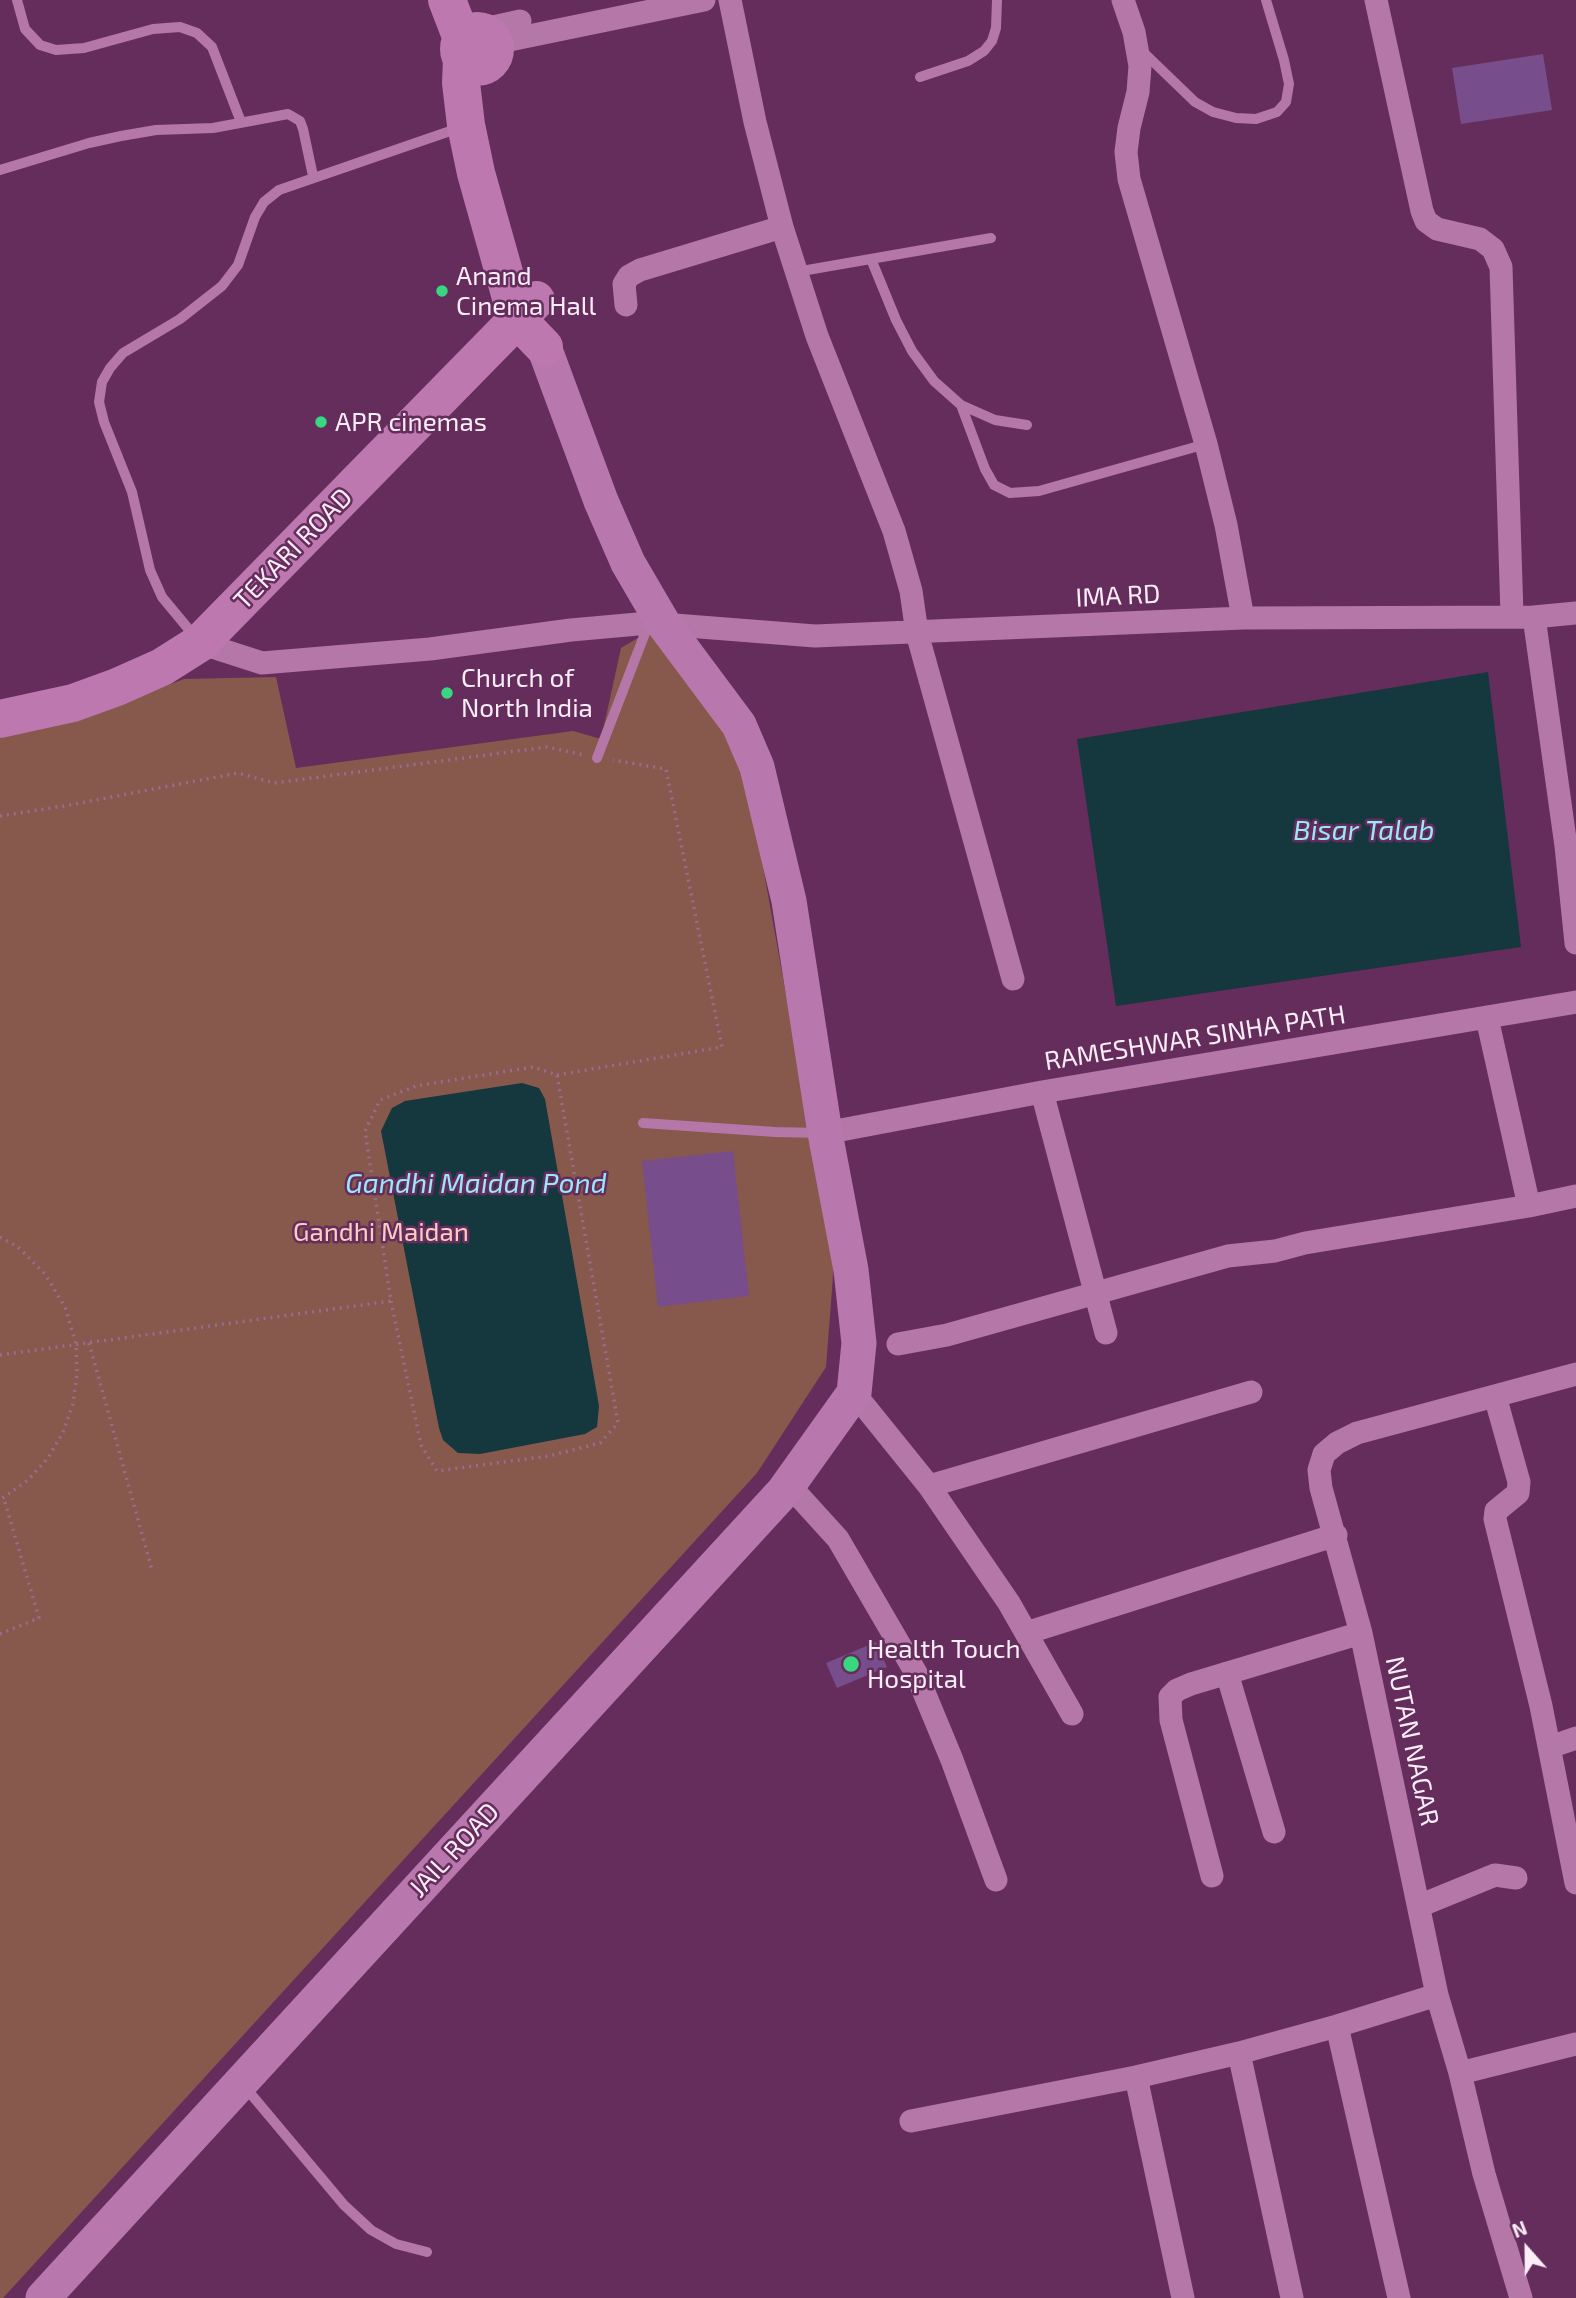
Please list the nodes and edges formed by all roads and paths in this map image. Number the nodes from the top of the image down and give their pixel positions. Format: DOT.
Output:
graph roads {
  1 [pos="17,0"];
  2 [pos="447,0"];
  3 [pos="623,0"];
  4 [pos="704,0"];
  5 [pos="730,0"];
  6 [pos="997,0"];
  7 [pos="1122,0"];
  8 [pos="1266,0"];
  9 [pos="1376,0"];
  10 [pos="1138,47"];
  11 [pos="475,48"];
  12 [pos="920,77"];
  13 [pos="241,122"];
  14 [pos="466,125"];
  15 [pos="0,170"];
  16 [pos="313,176"];
  17 [pos="782,227"];
  18 [pos="991,238"];
  19 [pos="871,259"];
  20 [pos="796,272"];
  21 [pos="625,305"];
  22 [pos="526,309"];
  23 [pos="544,347"];
  24 [pos="961,405"];
  25 [pos="1027,425"];
  26 [pos="1206,444"];
  27 [pos="1576,613"];
  28 [pos="1523,616"];
  29 [pos="1243,618"];
  30 [pos="656,623"];
  31 [pos="917,633"];
  32 [pos="200,643"];
  33 [pos="0,719"];
  34 [pos="597,758"];
  35 [pos="0,816"];
  36 [pos="1571,845"];
  37 [pos="1576,943"];
  38 [pos="1013,979"];
  39 [pos="1576,1002"];
  40 [pos="1487,1018"];
  41 [pos="557,1075"];
  42 [pos="1042,1092"];
  43 [pos="643,1123"];
  44 [pos="825,1133"];
  45 [pos="1576,1196"];
  46 [pos="1528,1206"];
  47 [pos="0,1237"];
  48 [pos="1096,1292"];
  49 [pos="391,1301"];
  50 [pos="1106,1333"];
  51 [pos="89,1343"];
  52 [pos="76,1344"];
  53 [pos="898,1344"];
  54 [pos="0,1355"];
  55 [pos="1576,1374"];
  56 [pos="1251,1392"];
  57 [pos="854,1394"];
  58 [pos="1495,1396"];
  59 [pos="788,1484"];
  60 [pos="929,1486"];
  61 [pos="2,1500"];
  62 [pos="1336,1535"];
  63 [pos="152,1570"];
  64 [pos="1026,1633"];
  65 [pos="1361,1633"];
  66 [pos="0,1634"];
  67 [pos="1227,1673"];
  68 [pos="1072,1714"];
  69 [pos="1576,1738"];
  70 [pos="1550,1747"];
  71 [pos="1274,1832"];
  72 [pos="1212,1876"];
  73 [pos="1516,1878"];
  74 [pos="996,1880"];
  75 [pos="1576,1883"];
  76 [pos="1419,1906"];
  77 [pos="1437,1994"];
  78 [pos="1338,2026"];
  79 [pos="1576,2044"];
  80 [pos="1239,2053"];
  81 [pos="1460,2073"];
  82 [pos="1136,2077"];
  83 [pos="241,2082"];
  84 [pos="911,2121"];
  85 [pos="427,2252"];
  86 [pos="43,2298"];
  87 [pos="1183,2298"];
  88 [pos="1292,2298"];
  89 [pos="1399,2298"];
  90 [pos="1521,2298"];
  1 -- 13 [label="lane"];
  2 -- 11 [label="highway"];
  3 -- 11 [label="street"];
  4 -- 11 [label="street"];
  5 -- 17 [label="street"];
  6 -- 12 [label="lane"];
  7 -- 10 [label="street"];
  8 -- 10 [label="lane"];
  9 -- 28 [label="street"];
  10 -- 26 [label="street"];
  11 -- 14 [label="highway"];
  11 -- 22 [label="highway"];
  13 -- 15 [label="lane"];
  13 -- 16 [label="lane"];
  14 -- 16 [label="lane"];
  14 -- 22 [label="highway"];
  16 -- 32 [label="lane"];
  17 -- 20 [label="street"];
  17 -- 21 [label="street"];
  18 -- 19 [label="lane"];
  19 -- 20 [label="lane"];
  19 -- 24 [label="lane"];
  20 -- 31 [label="street"];
  22 -- 23 [label="highway"];
  22 -- 32 [label="highway, TEKARI ROAD"];
  23 -- 30 [label="main road"];
  24 -- 25 [label="lane"];
  24 -- 26 [label="lane"];
  26 -- 29 [label="street"];
  27 -- 28 [label="street, IMA RD"];
  28 -- 29 [label="street, IMA RD"];
  28 -- 36 [label="street"];
  29 -- 31 [label="street, IMA RD"];
  30 -- 31 [label="street, IMA RD"];
  30 -- 32 [label="street, IMA RD"];
  30 -- 34 [label="lane"];
  30 -- 44 [label="main road"];
  31 -- 38 [label="street"];
  32 -- 33 [label="highway, TEKARI ROAD"];
  34 -- 35 [label="path"];
  34 -- 41 [label="path"];
  36 -- 37 [label="street"];
  39 -- 40 [label="street, RAMESHWAR SINHA PATH"];
  40 -- 42 [label="street, RAMESHWAR SINHA PATH"];
  40 -- 46 [label="street"];
  41 -- 49 [label="path"];
  41 -- 49 [label="path"];
  42 -- 44 [label="street, RAMESHWAR SINHA PATH"];
  42 -- 48 [label="street"];
  43 -- 44 [label="lane"];
  44 -- 57 [label="main road"];
  45 -- 46 [label="street"];
  46 -- 48 [label="street"];
  47 -- 52 [label="path"];
  48 -- 50 [label="street"];
  48 -- 53 [label="street"];
  49 -- 51 [label="path"];
  51 -- 52 [label="path"];
  51 -- 63 [label="path"];
  52 -- 54 [label="path"];
  52 -- 61 [label="path"];
  55 -- 58 [label="street, NUTAN NAGAR"];
  56 -- 60 [label="street"];
  57 -- 59 [label="main road, JAIL ROAD"];
  57 -- 60 [label="street"];
  58 -- 62 [label="street, NUTAN NAGAR"];
  58 -- 70 [label="street"];
  59 -- 74 [label="street"];
  59 -- 83 [label="main road, JAIL ROAD"];
  60 -- 64 [label="street"];
  61 -- 66 [label="path"];
  62 -- 64 [label="street"];
  62 -- 65 [label="street, NUTAN NAGAR"];
  64 -- 68 [label="street"];
  65 -- 67 [label="street"];
  65 -- 76 [label="street, NUTAN NAGAR"];
  67 -- 71 [label="street"];
  67 -- 72 [label="street"];
  69 -- 70 [label="street"];
  70 -- 75 [label="street"];
  73 -- 76 [label="street"];
  76 -- 77 [label="street, NUTAN NAGAR"];
  77 -- 78 [label="street"];
  77 -- 81 [label="street, NUTAN NAGAR"];
  78 -- 80 [label="street"];
  78 -- 89 [label="street"];
  79 -- 81 [label="street"];
  80 -- 82 [label="street"];
  80 -- 88 [label="street"];
  81 -- 90 [label="street, NUTAN NAGAR"];
  82 -- 84 [label="street"];
  82 -- 87 [label="street"];
  83 -- 85 [label="lane"];
  83 -- 86 [label="main road, JAIL ROAD"];
}
